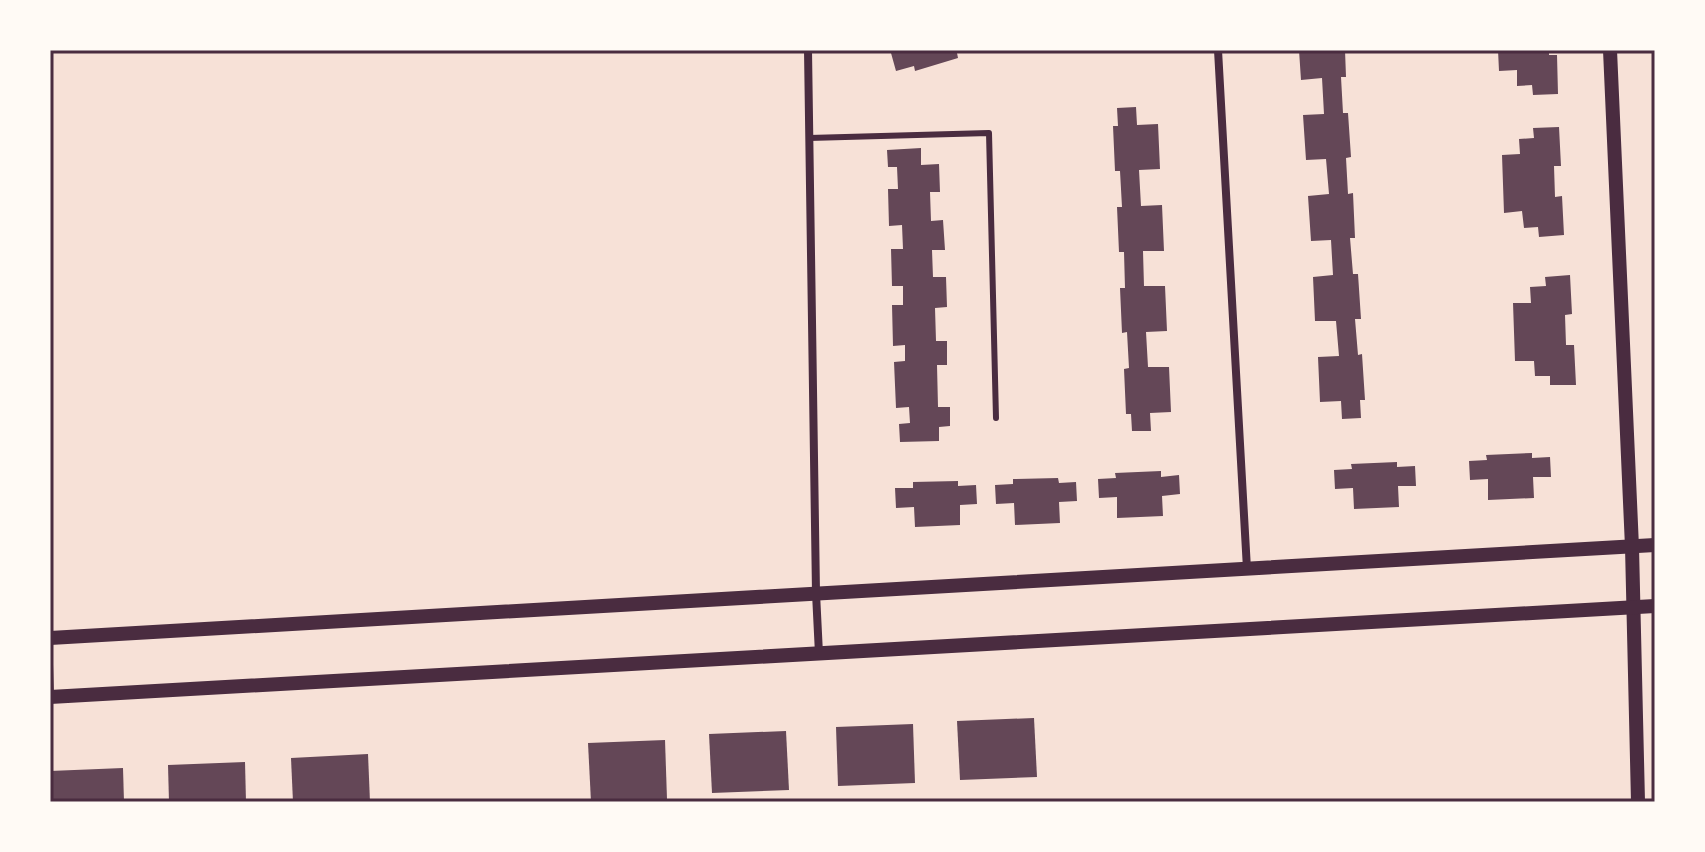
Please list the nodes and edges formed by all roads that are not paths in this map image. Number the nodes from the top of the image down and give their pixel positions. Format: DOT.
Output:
graph roads {
  1 [pos="808,50"];
  2 [pos="1218,50"];
  3 [pos="1610,50"];
  4 [pos="809,138"];
  5 [pos="996,418"];
  6 [pos="1655,545"];
  7 [pos="1632,547"];
  8 [pos="1247,569"];
  9 [pos="816,593"];
  10 [pos="1655,606"];
  11 [pos="1633,607"];
  12 [pos="50,638"];
  13 [pos="819,654"];
  14 [pos="50,664"];
  15 [pos="51,697"];
  16 [pos="1638,802"];
  1 -- 4 [label="street"];
  2 -- 8 [label="street"];
  3 -- 7 [label="street"];
  4 -- 5 [label="lane"];
  4 -- 9 [label="street"];
  6 -- 7 [label="street"];
  7 -- 8 [label="street"];
  7 -- 11 [label="street"];
  8 -- 9 [label="street"];
  9 -- 12 [label="street"];
  9 -- 13 [label="street"];
  10 -- 11 [label="street"];
  11 -- 13 [label="street"];
  11 -- 16 [label="street"];
  13 -- 15 [label="street"];
  14 -- 15 [label="lane"];
}
